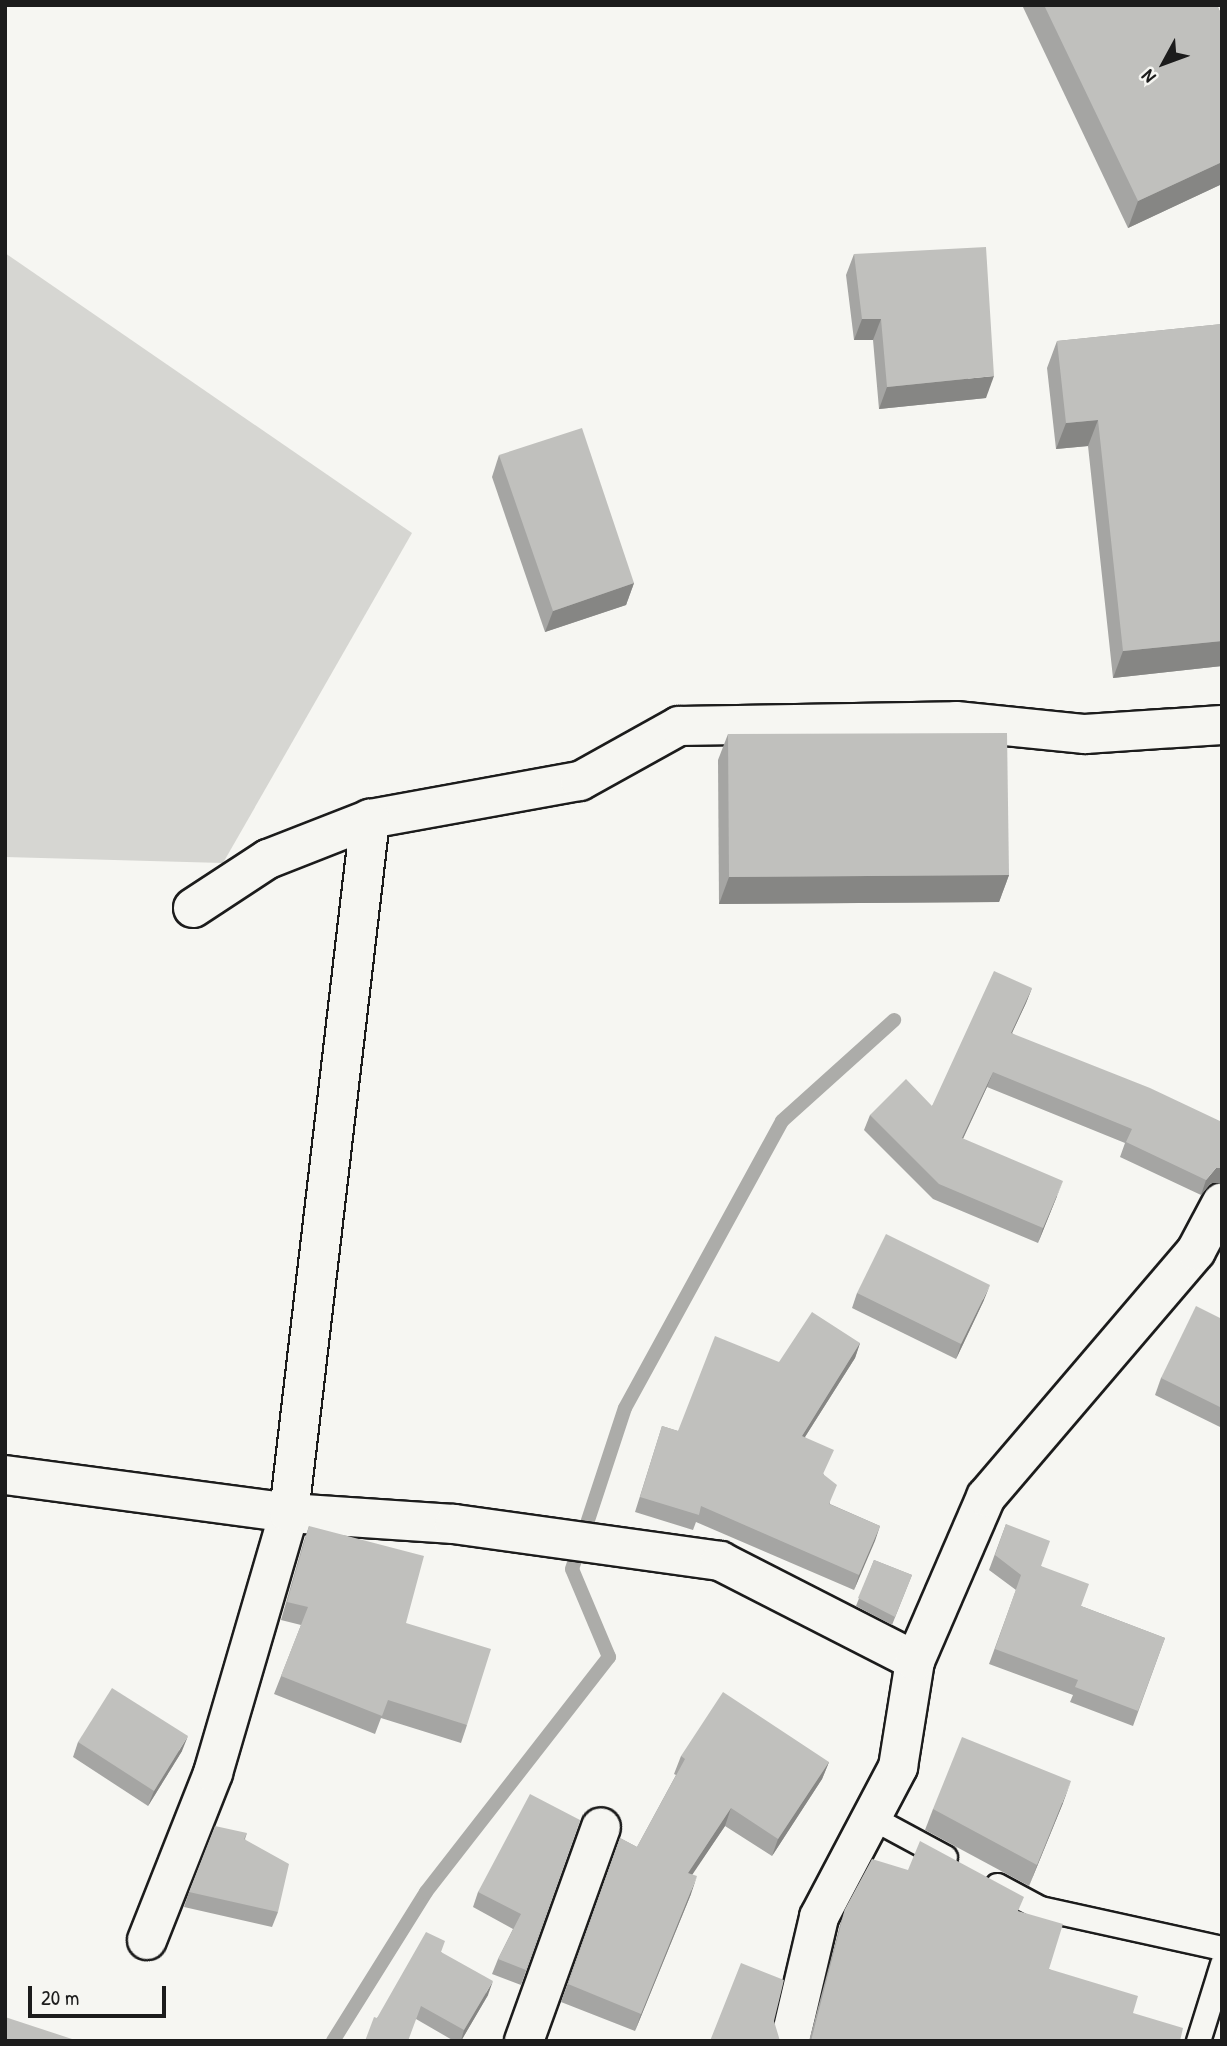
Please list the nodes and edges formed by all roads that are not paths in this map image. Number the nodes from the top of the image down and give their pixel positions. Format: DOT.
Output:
graph roads {
  1 [pos="1222,725"];
  2 [pos="370,819"];
  3 [pos="193,908"];
  4 [pos="1222,1202"];
  5 [pos="1209,1256"];
  6 [pos="5,1475"];
  7 [pos="289,1513"];
  8 [pos="915,1661"];
  9 [pos="871,1817"];
  10 [pos="601,1827"];
  11 [pos="147,1940"];
  12 [pos="1222,1948"];
  13 [pos="1222,1964"];
  14 [pos="524,2041"];
  15 [pos="790,2041"];
  16 [pos="1198,2041"];
  1 -- 2 [label="street"];
  2 -- 3 [label="street"];
  2 -- 7 [label="street"];
  4 -- 5 [label="street"];
  5 -- 8 [label="street"];
  6 -- 7 [label="street"];
  7 -- 8 [label="street"];
  7 -- 11 [label="street"];
  8 -- 9 [label="street"];
  9 -- 12 [label="lane"];
  9 -- 15 [label="street"];
  10 -- 14 [label="street"];
  13 -- 16 [label="lane"];
}
